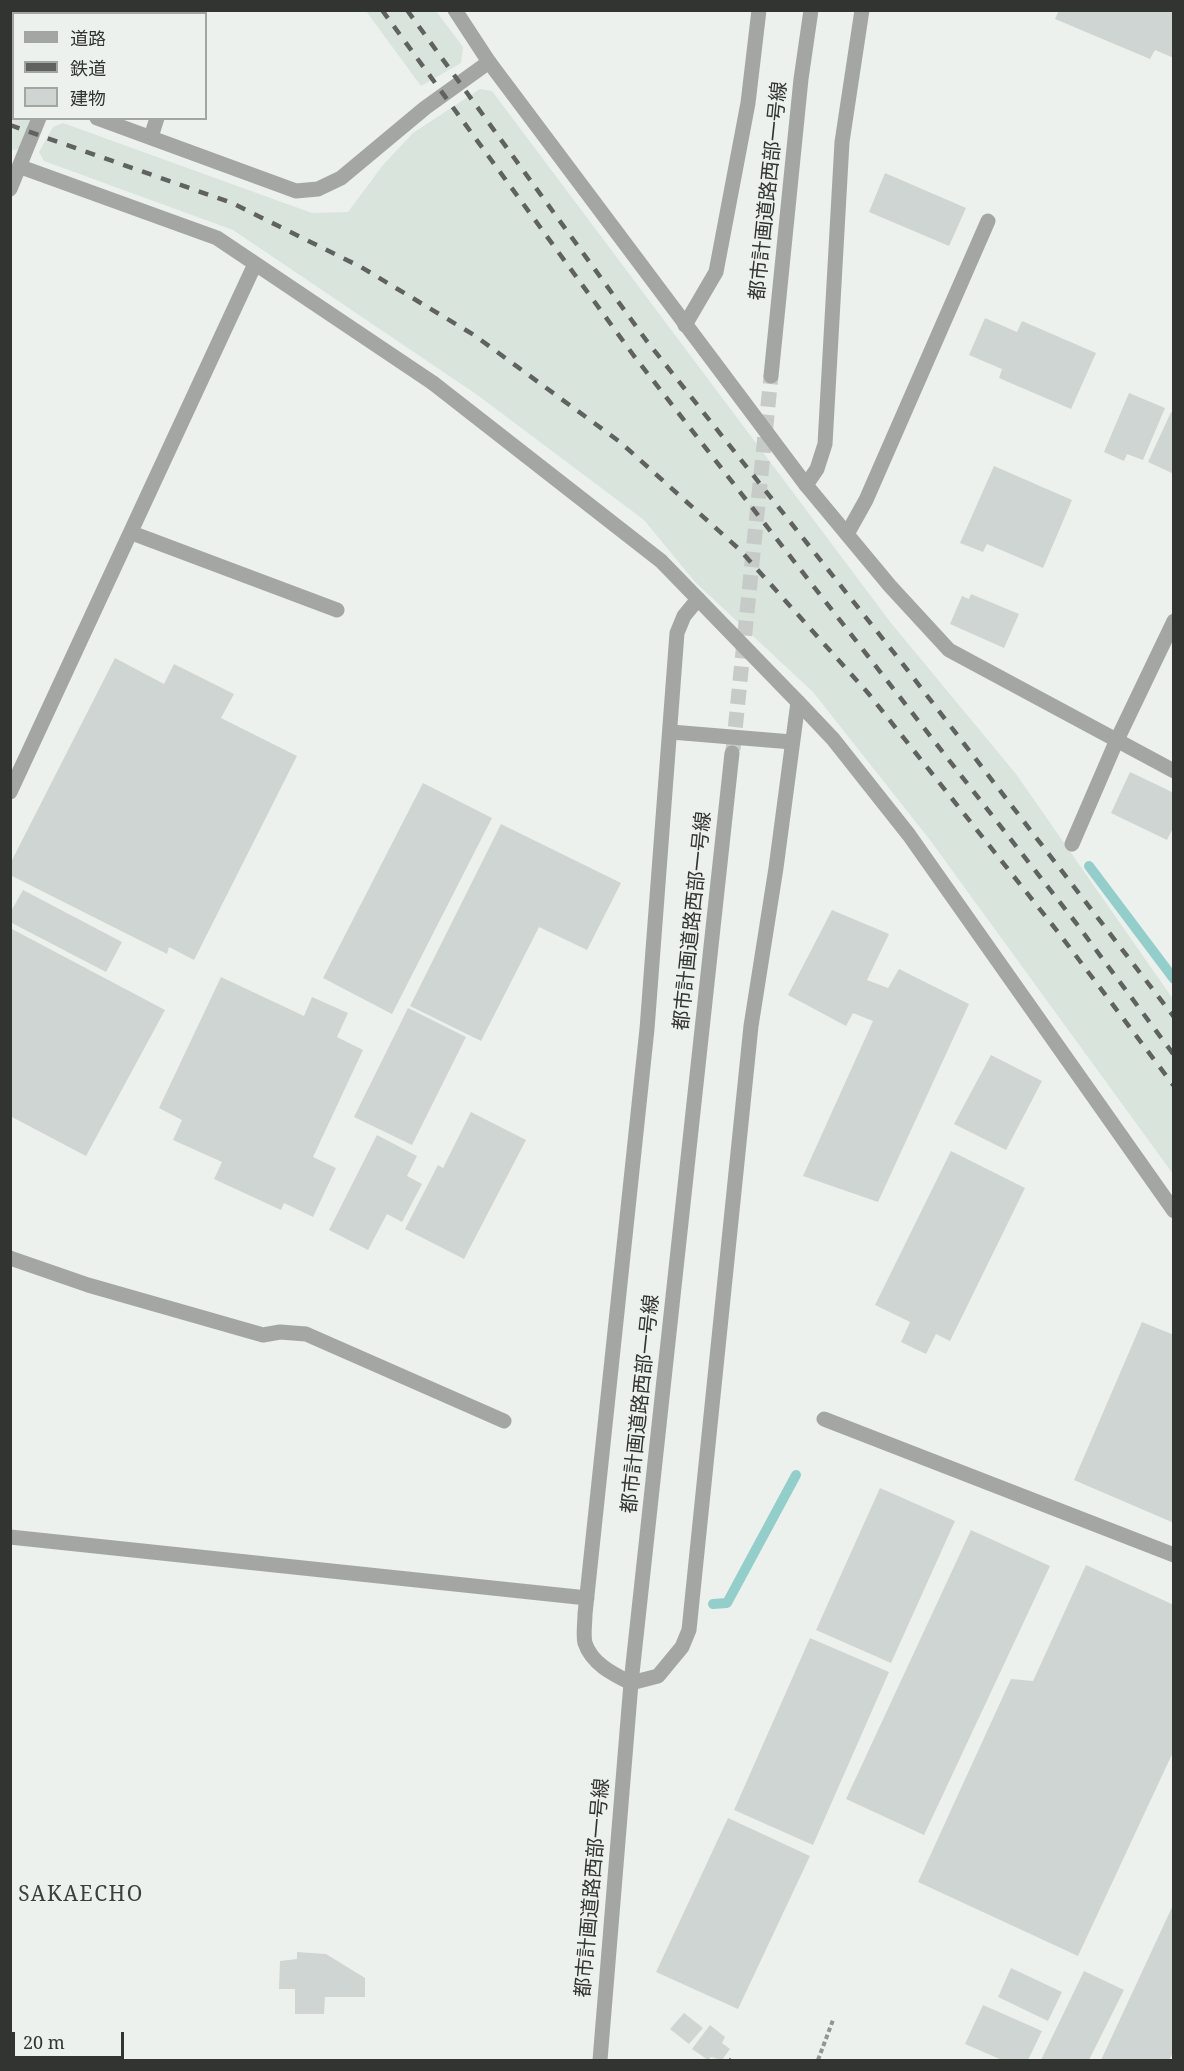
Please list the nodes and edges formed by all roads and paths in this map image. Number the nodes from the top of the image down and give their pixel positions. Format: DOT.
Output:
graph roads {
  1 [pos="455,10"];
  2 [pos="759,10"];
  3 [pos="811,10"];
  4 [pos="862,10"];
  5 [pos="489,62"];
  6 [pos="38,120"];
  7 [pos="103,120"];
  8 [pos="156,120"];
  9 [pos="151,137"];
  10 [pos="16,166"];
  11 [pos="10,189"];
  12 [pos="988,221"];
  13 [pos="255,264"];
  14 [pos="685,325"];
  15 [pos="771,376"];
  16 [pos="806,485"];
  17 [pos="132,533"];
  18 [pos="847,534"];
  19 [pos="698,599"];
  20 [pos="337,610"];
  21 [pos="1173,621"];
  22 [pos="798,702"];
  23 [pos="671,732"];
  24 [pos="792,742"];
  25 [pos="1116,742"];
  26 [pos="732,753"];
  27 [pos="1173,771"];
  28 [pos="10,792"];
  29 [pos="1072,844"];
  30 [pos="1173,1211"];
  31 [pos="10,1258"];
  32 [pos="824,1419"];
  33 [pos="504,1421"];
  34 [pos="10,1537"];
  35 [pos="1173,1556"];
  36 [pos="587,1598"];
  37 [pos="631,1683"];
  38 [pos="833,2020"];
  39 [pos="600,2061"];
  40 [pos="818,2061"];
  1 -- 5 [label="street"];
  2 -- 14 [label="street"];
  3 -- 15 [label="street, 都市計画道路西部一号線"];
  4 -- 16 [label="street"];
  5 -- 9 [label="street"];
  5 -- 14 [label="street"];
  6 -- 10 [label="street"];
  7 -- 9 [label="street"];
  8 -- 9 [label="street"];
  10 -- 11 [label="street"];
  10 -- 13 [label="street"];
  12 -- 18 [label="street"];
  13 -- 17 [label="street"];
  13 -- 19 [label="street"];
  14 -- 16 [label="street"];
  16 -- 18 [label="street"];
  17 -- 20 [label="street"];
  17 -- 28 [label="street"];
  18 -- 25 [label="street"];
  19 -- 22 [label="street"];
  19 -- 23 [label="street"];
  21 -- 25 [label="street"];
  22 -- 24 [label="street"];
  22 -- 30 [label="street"];
  23 -- 24 [label="street"];
  23 -- 36 [label="street"];
  24 -- 37 [label="street"];
  25 -- 27 [label="street"];
  25 -- 29 [label="street"];
  26 -- 37 [label="street, 都市計画道路西部一号線"];
  31 -- 33 [label="street"];
  32 -- 35 [label="street"];
  34 -- 36 [label="street"];
  36 -- 37 [label="street"];
  37 -- 39 [label="street, 都市計画道路西部一号線"];
  38 -- 40 [label="path"];
}
